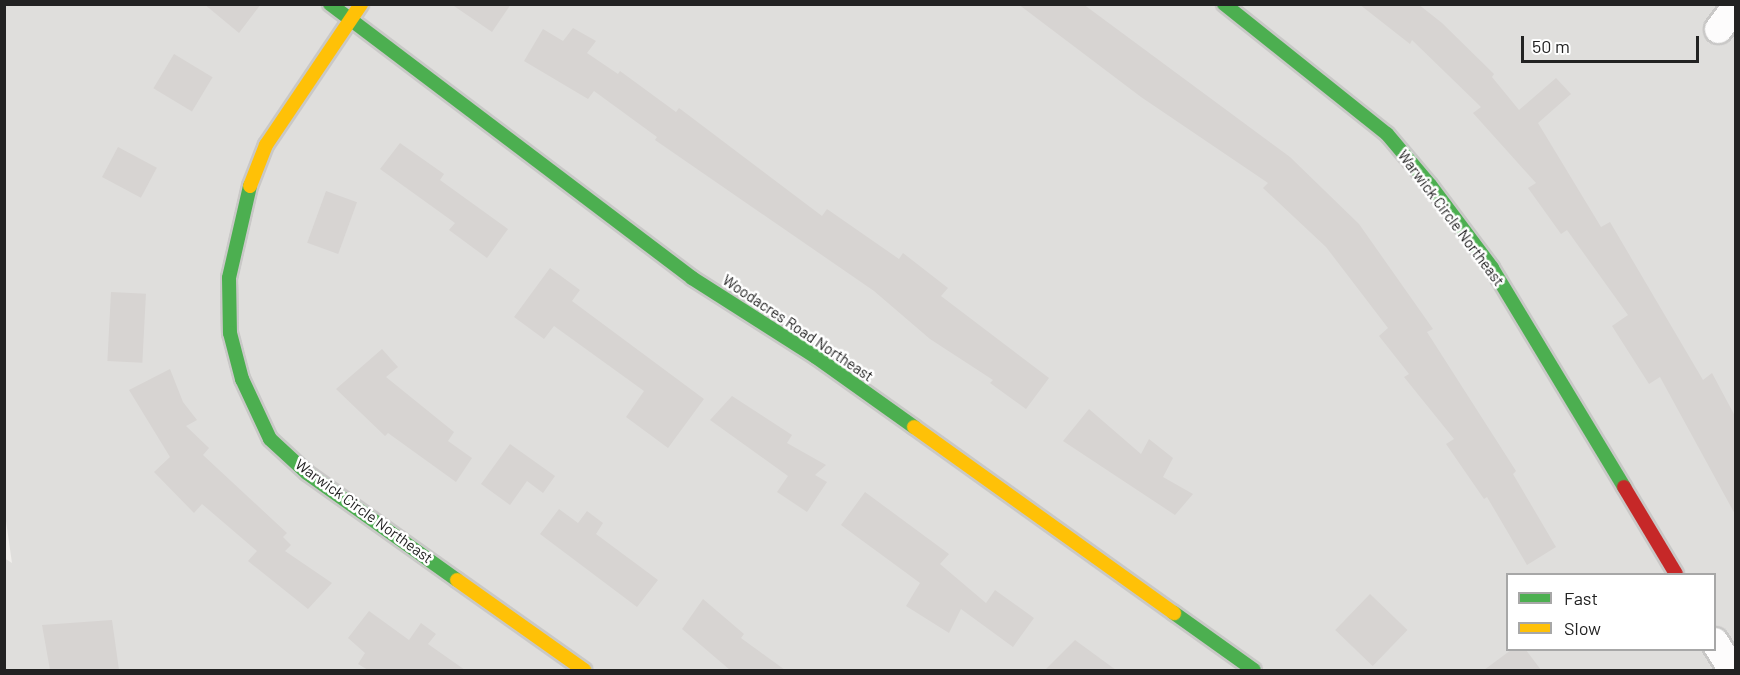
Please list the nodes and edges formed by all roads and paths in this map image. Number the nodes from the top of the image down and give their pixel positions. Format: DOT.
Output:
graph roads {
  1 [pos="330,4"];
  2 [pos="361,4"];
  3 [pos="1224,4"];
  4 [pos="1736,5"];
  5 [pos="349,20"];
  6 [pos="1718,29"];
  7 [pos="1675,573"];
  8 [pos="1716,643"];
  9 [pos="584,670"];
  10 [pos="1254,670"];
  11 [pos="1733,670"];
  1 -- 5 [label="street, Woodacres Road Northeast"];
  2 -- 5 [label="street, Warwick Circle Northeast"];
  3 -- 7 [label="street, Warwick Circle Northeast"];
  4 -- 6 [label="street"];
  5 -- 9 [label="street, Warwick Circle Northeast"];
  5 -- 10 [label="street, Woodacres Road Northeast"];
  8 -- 11 [label="street"];
}
